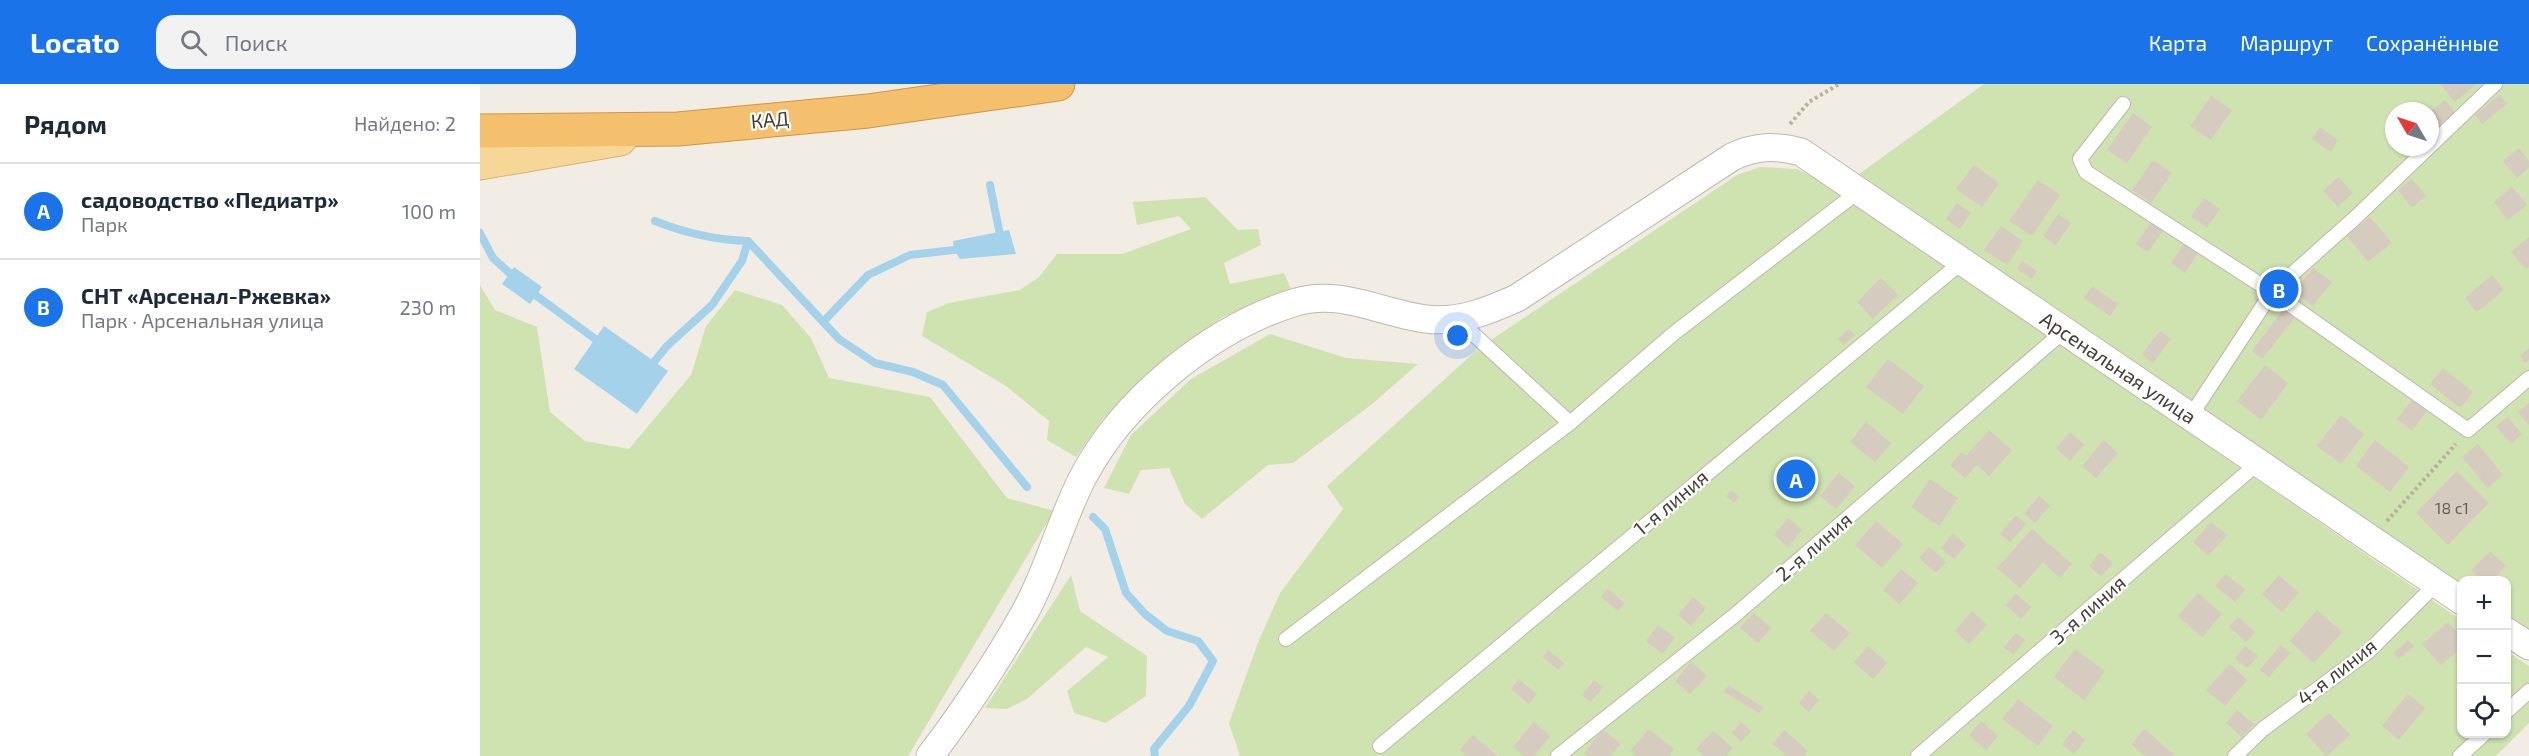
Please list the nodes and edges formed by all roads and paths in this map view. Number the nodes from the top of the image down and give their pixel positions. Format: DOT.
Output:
graph roads {
  1 [pos="1058,84"];
  2 [pos="1839,84"];
  3 [pos="2495,84"];
  4 [pos="2123,104"];
  5 [pos="678,129"];
  6 [pos="480,131"];
  7 [pos="2439,137"];
  8 [pos="1770,147"];
  9 [pos="2420,156"];
  10 [pos="480,163"];
  11 [pos="1859,191"];
  12 [pos="1963,261"];
  13 [pos="2272,292"];
  14 [pos="1456,319"];
  15 [pos="2064,331"];
  16 [pos="2529,378"];
  17 [pos="2190,417"];
  18 [pos="1570,423"];
  19 [pos="2468,430"];
  20 [pos="2258,463"];
  21 [pos="2371,540"];
  22 [pos="2436,584"];
  23 [pos="2457,598"];
  24 [pos="2511,634"];
  25 [pos="1286,639"];
  26 [pos="2529,646"];
  27 [pos="2529,691"];
  28 [pos="2511,707"];
  29 [pos="2480,738"];
  30 [pos="1380,746"];
  31 [pos="930,756"];
  32 [pos="1558,756"];
  33 [pos="1918,756"];
  34 [pos="2235,756"];
  35 [pos="2460,756"];
  1 -- 5 [label="highway, КАД"];
  2 -- 8 [label="path"];
  3 -- 7 [label="lane"];
  4 -- 13 [label="lane"];
  5 -- 6 [label="highway, КАД"];
  5 -- 10 [label="main road"];
  8 -- 11 [label="street, Арсенальная улица"];
  8 -- 14 [label="street"];
  9 -- 13 [label="lane"];
  11 -- 12 [label="street, Арсенальная улица"];
  11 -- 18 [label="lane"];
  12 -- 15 [label="street, Арсенальная улица"];
  12 -- 30 [label="lane, 1-я линия"];
  13 -- 17 [label="lane"];
  13 -- 19 [label="lane"];
  14 -- 18 [label="lane"];
  14 -- 31 [label="street"];
  15 -- 17 [label="street, Арсенальная улица"];
  15 -- 32 [label="lane, 2-я линия"];
  16 -- 19 [label="lane"];
  17 -- 20 [label="street, Арсенальная улица"];
  18 -- 25 [label="lane"];
  19 -- 21 [label="path"];
  20 -- 21 [label="street, Арсенальная улица"];
  20 -- 33 [label="lane, 3-я линия"];
  21 -- 22 [label="street, Арсенальная улица"];
  22 -- 23 [label="street, Арсенальная улица"];
  22 -- 34 [label="lane, 4-я линия"];
  24 -- 26 [label="street"];
  27 -- 28 [label="lane"];
  29 -- 35 [label="lane"];
}
